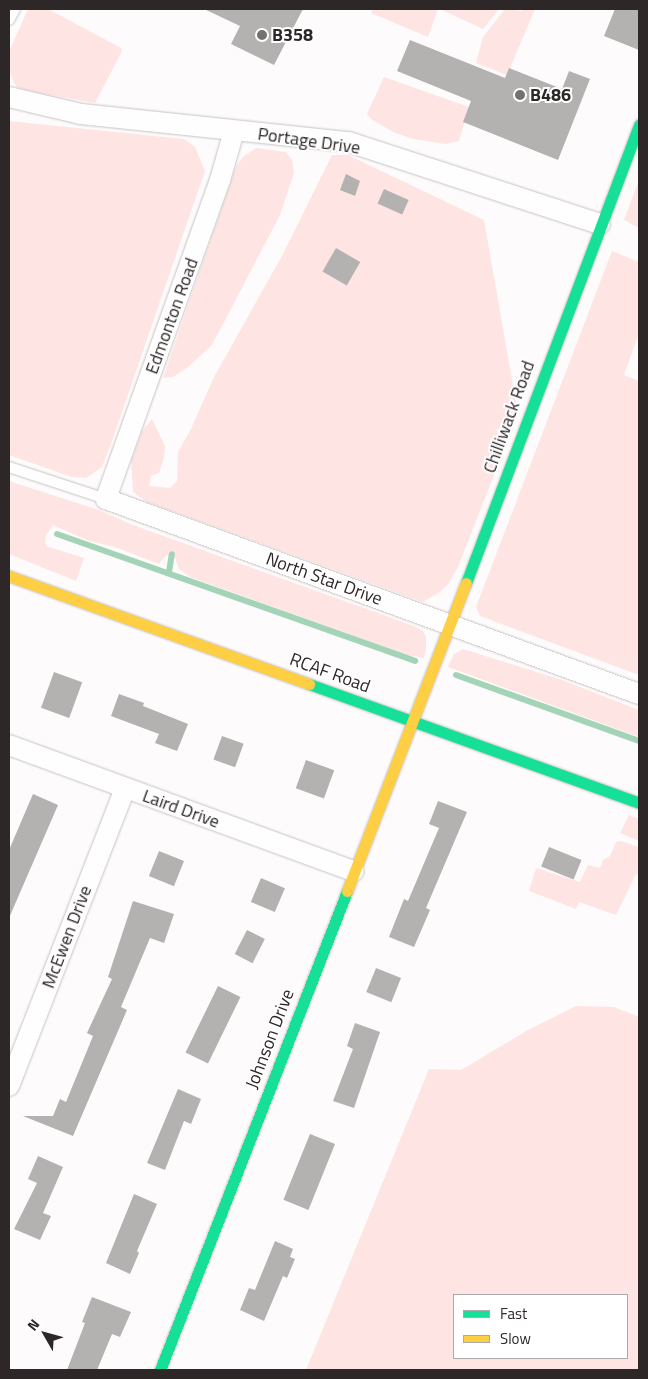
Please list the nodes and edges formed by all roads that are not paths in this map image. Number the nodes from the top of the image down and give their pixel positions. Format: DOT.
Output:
graph roads {
  1 [pos="14,9"];
  2 [pos="9,20"];
  3 [pos="9,97"];
  4 [pos="639,125"];
  5 [pos="234,132"];
  6 [pos="600,224"];
  7 [pos="9,467"];
  8 [pos="106,499"];
  9 [pos="9,576"];
  10 [pos="450,625"];
  11 [pos="639,694"];
  12 [pos="412,721"];
  13 [pos="9,745"];
  14 [pos="124,788"];
  15 [pos="639,803"];
  16 [pos="354,871"];
  17 [pos="9,1086"];
  18 [pos="160,1370"];
  1 -- 2 [label="lane"];
  3 -- 5 [label="street, Portage Drive"];
  4 -- 6 [label="street, Chilliwack Road"];
  5 -- 6 [label="street, Portage Drive"];
  5 -- 8 [label="street, Edmonton Road"];
  6 -- 10 [label="street, Chilliwack Road"];
  7 -- 8 [label="lane, North Star Drive"];
  8 -- 10 [label="street, North Star Drive"];
  9 -- 12 [label="street, RCAF Road"];
  10 -- 11 [label="street, North Star Drive"];
  10 -- 12 [label="street, Chilliwack Road"];
  12 -- 15 [label="street, RCAF Road"];
  12 -- 16 [label="street, Johnson Drive"];
  13 -- 14 [label="street, Laird Drive"];
  14 -- 16 [label="street, Laird Drive"];
  14 -- 17 [label="street, McEwen Drive"];
  16 -- 18 [label="street, Johnson Drive"];
}
